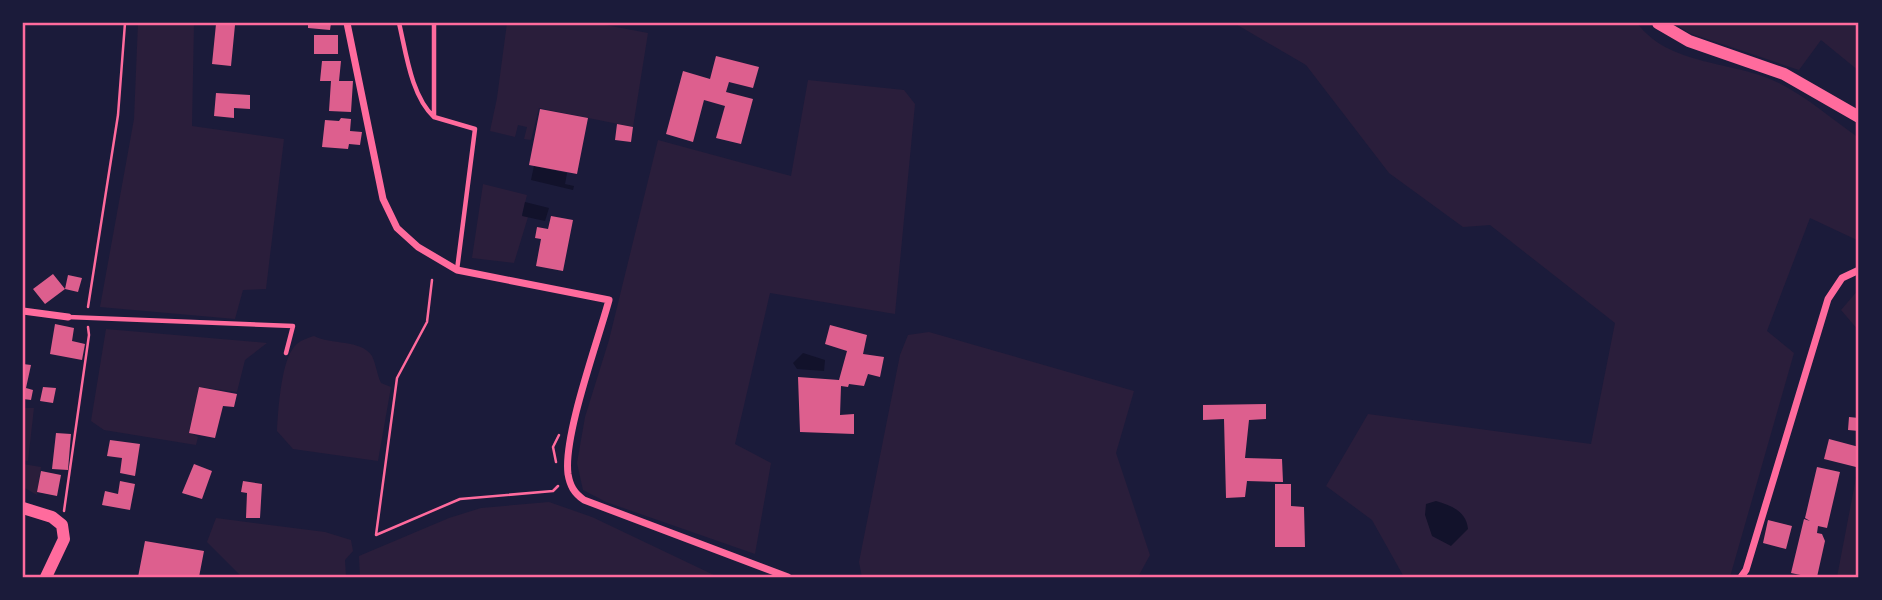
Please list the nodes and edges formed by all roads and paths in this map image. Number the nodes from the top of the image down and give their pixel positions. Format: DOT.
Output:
graph roads {
  1 [pos="125,23"];
  2 [pos="347,23"];
  3 [pos="399,23"];
  4 [pos="434,23"];
  5 [pos="1658,23"];
  6 [pos="434,117"];
  7 [pos="1859,117"];
  8 [pos="457,270"];
  9 [pos="1859,270"];
  10 [pos="432,280"];
  11 [pos="23,311"];
  12 [pos="68,317"];
  13 [pos="86,318"];
  14 [pos="286,353"];
  15 [pos="563,427"];
  16 [pos="557,472"];
  17 [pos="559,485"];
  18 [pos="23,508"];
  19 [pos="62,525"];
  20 [pos="46,577"];
  21 [pos="788,577"];
  22 [pos="1741,577"];
  1 -- 13 [label="path"];
  2 -- 8 [label="street"];
  3 -- 6 [label="lane"];
  4 -- 6 [label="lane"];
  5 -- 7 [label="main road"];
  6 -- 8 [label="lane"];
  8 -- 21 [label="street"];
  9 -- 22 [label="street"];
  10 -- 17 [label="path"];
  11 -- 12 [label="street"];
  12 -- 13 [label="lane"];
  13 -- 14 [label="lane"];
  13 -- 19 [label="path"];
  15 -- 16 [label="path"];
  18 -- 19 [label="main road"];
  19 -- 20 [label="main road"];
}
